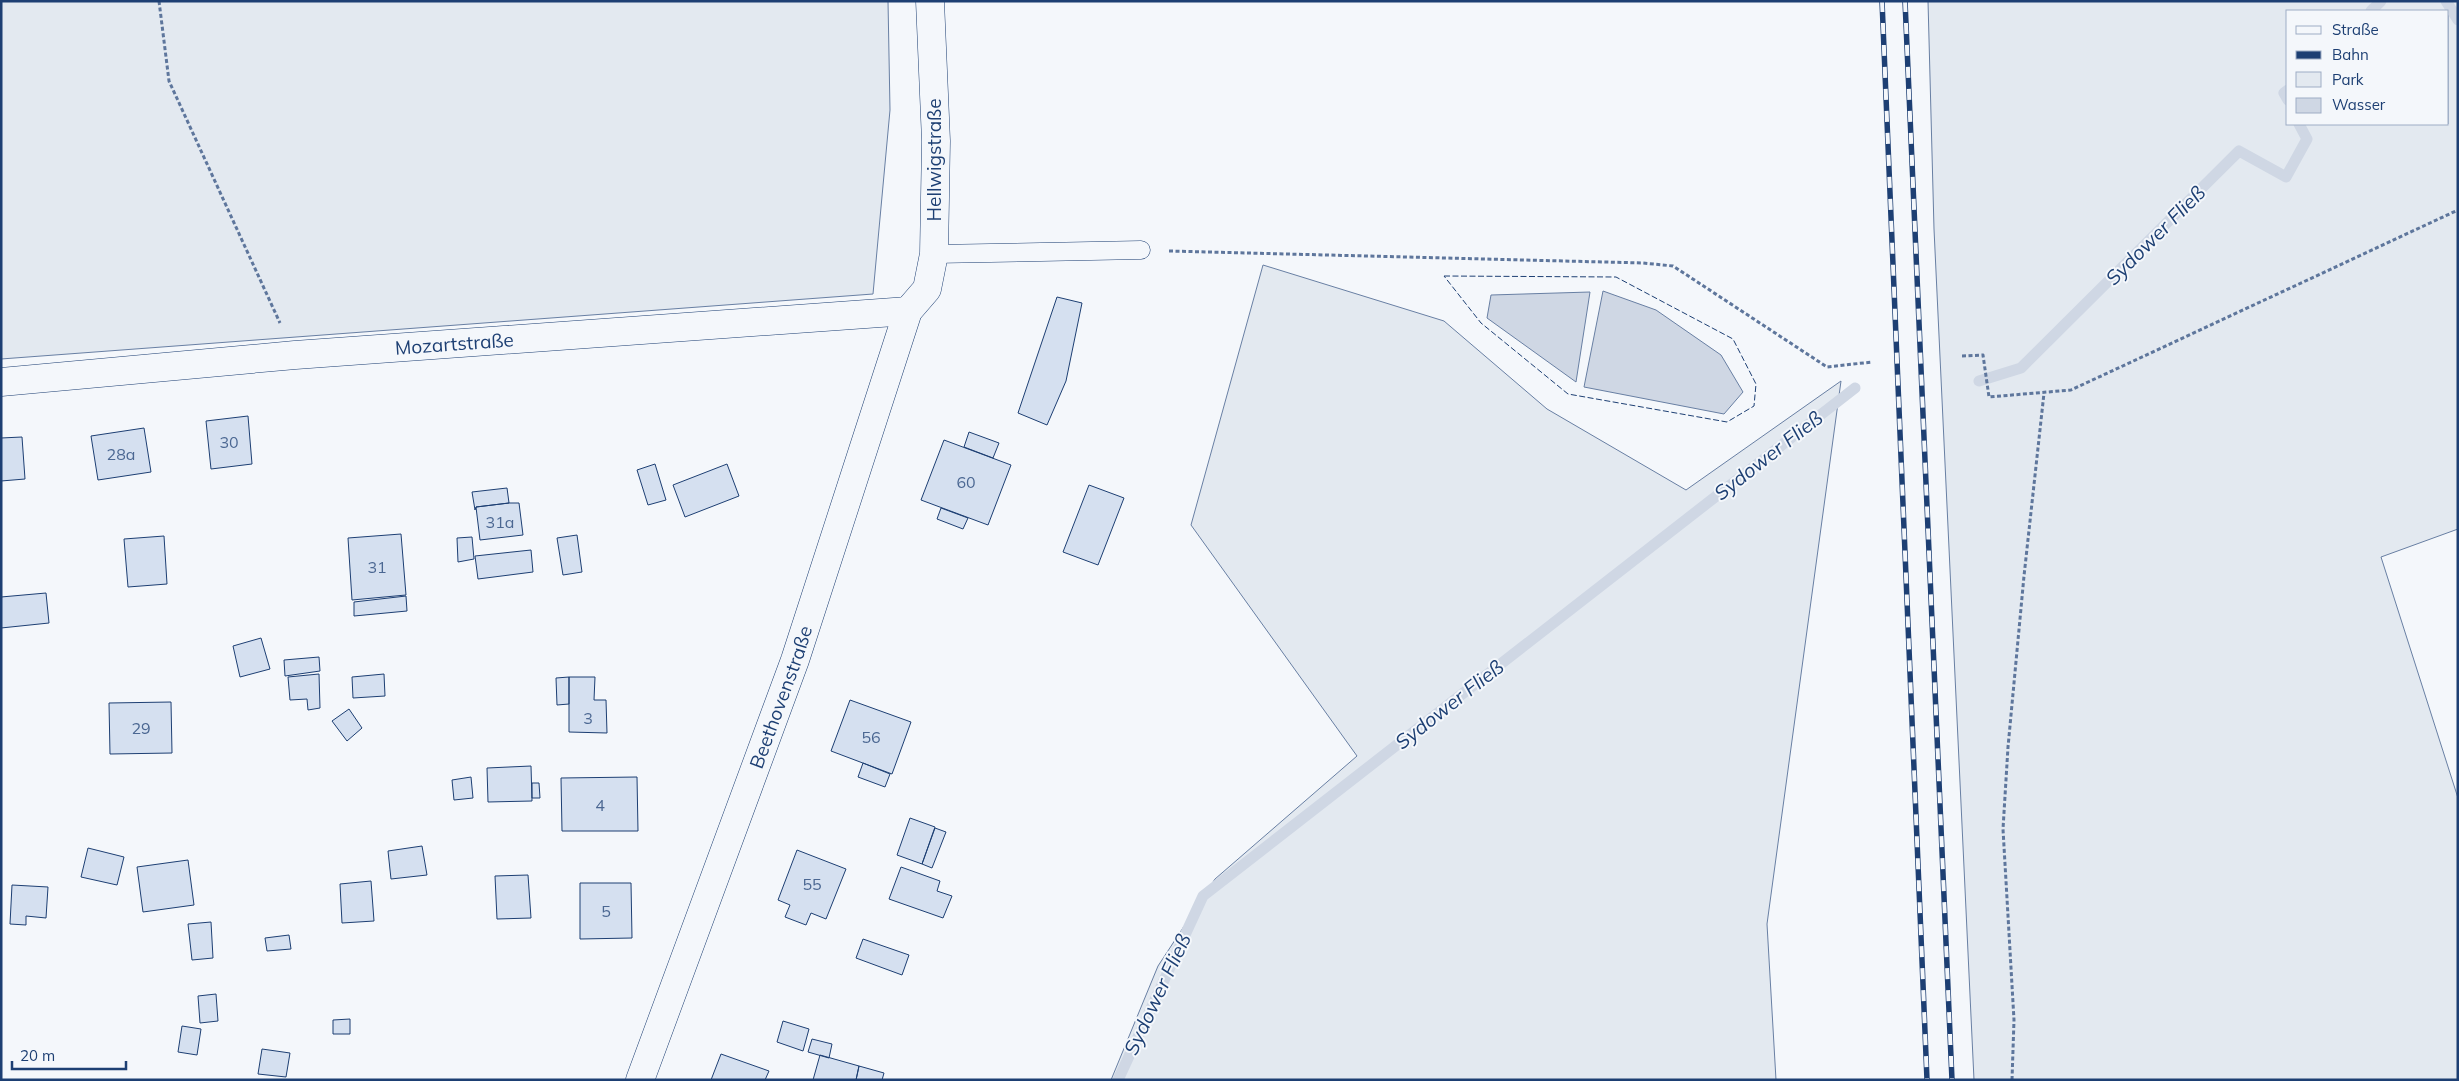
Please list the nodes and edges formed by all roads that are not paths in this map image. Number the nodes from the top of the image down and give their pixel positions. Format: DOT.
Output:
graph roads {
  1 [pos="930,1"];
  2 [pos="1141,250"];
  3 [pos="934,254"];
  4 [pos="908,311"];
  5 [pos="1,382"];
  6 [pos="640,1080"];
  1 -- 3 [label="street, Hellwigstraße"];
  2 -- 3 [label="lane"];
  3 -- 4 [label="street, Hellwigstraße"];
  4 -- 5 [label="street, Mozartstraße"];
  4 -- 6 [label="street, Beethovenstraße"];
}
